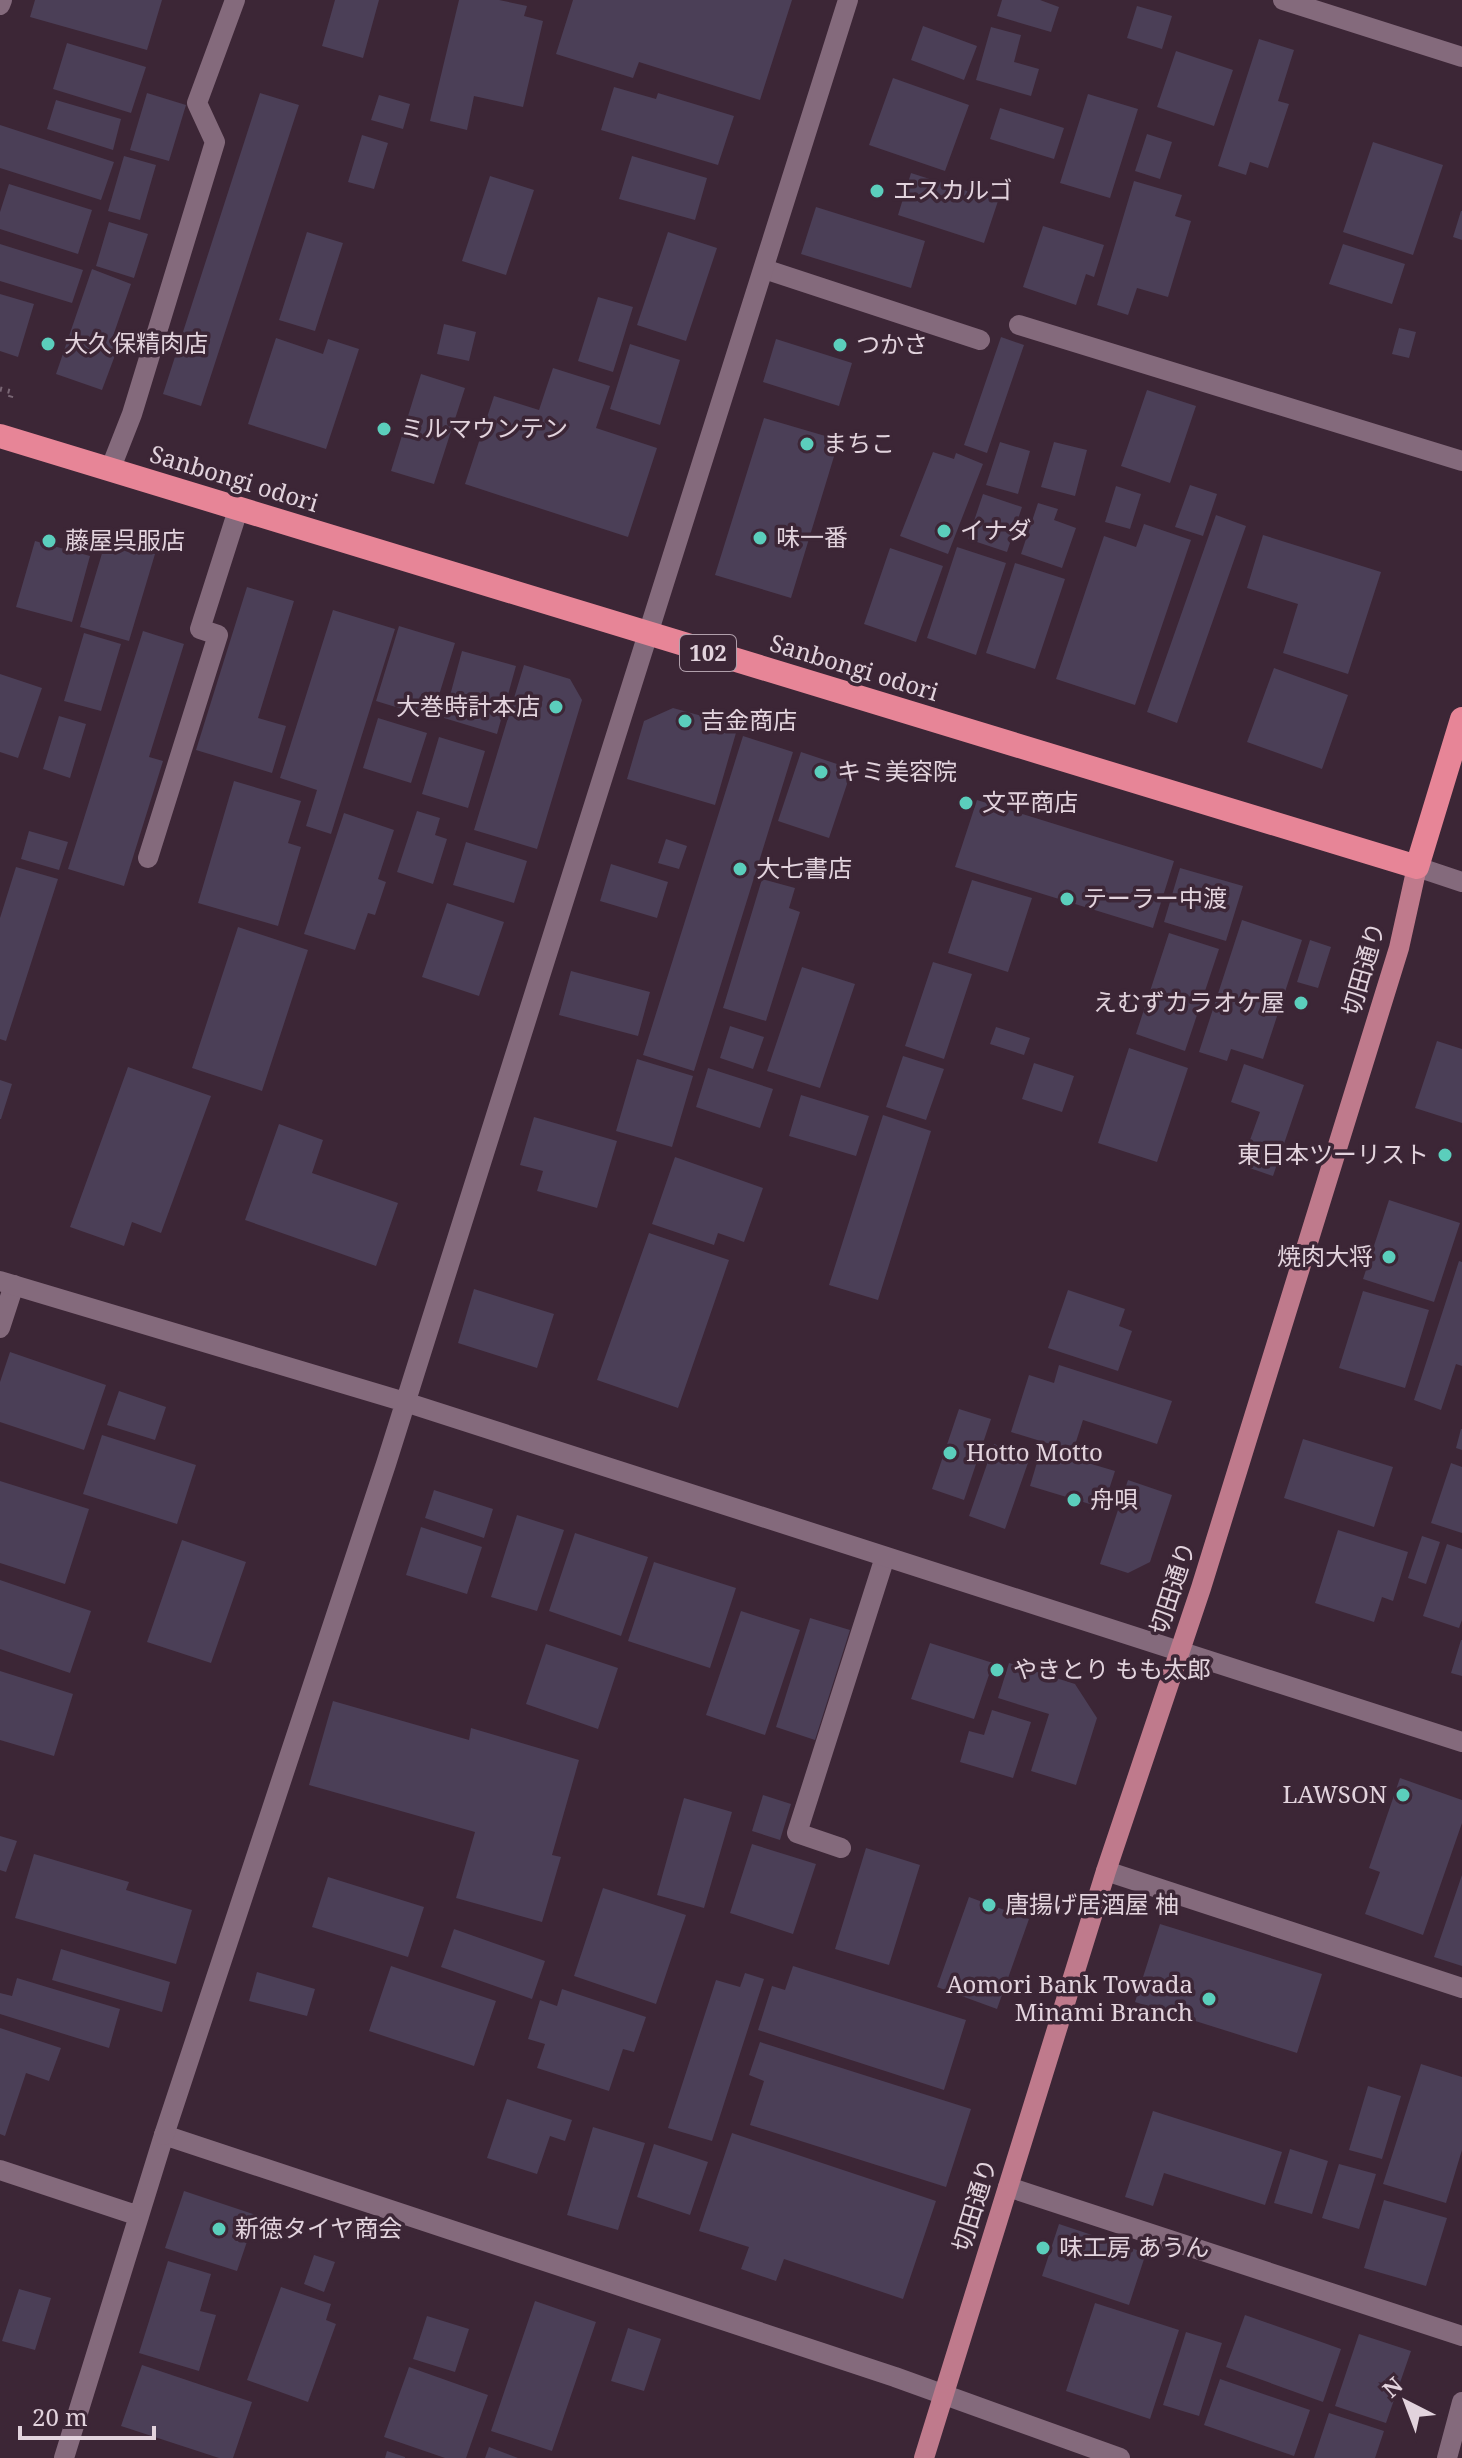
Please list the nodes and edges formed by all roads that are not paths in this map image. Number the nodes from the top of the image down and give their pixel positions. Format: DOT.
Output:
graph roads {
  1 [pos="235,0"];
  2 [pos="848,0"];
  3 [pos="1283,0"];
  4 [pos="1462,57"];
  5 [pos="764,269"];
  6 [pos="1019,325"];
  7 [pos="980,340"];
  8 [pos="0,436"];
  9 [pos="1462,461"];
  10 [pos="110,470"];
  11 [pos="238,510"];
  12 [pos="649,635"];
  13 [pos="1462,719"];
  14 [pos="148,858"];
  15 [pos="1417,867"];
  16 [pos="1462,882"];
  17 [pos="7,1283"];
  18 [pos="0,1328"];
  19 [pos="405,1402"];
  20 [pos="885,1557"];
  21 [pos="1180,1653"];
  22 [pos="1462,1742"];
  23 [pos="841,1848"];
  24 [pos="1106,1871"];
  25 [pos="1462,1988"];
  26 [pos="164,2135"];
  27 [pos="0,2170"];
  28 [pos="1008,2187"];
  29 [pos="139,2216"];
  30 [pos="1462,2336"];
  31 [pos="944,2394"];
  32 [pos="1462,2402"];
  33 [pos="64,2458"];
  34 [pos="924,2458"];
  35 [pos="1120,2458"];
  36 [pos="1447,2458"];
  1 -- 10 [label="street"];
  2 -- 5 [label="street"];
  3 -- 4 [label="street"];
  5 -- 7 [label="street"];
  5 -- 12 [label="street"];
  6 -- 9 [label="street"];
  8 -- 10 [label="highway, Sanbongi odori / 102"];
  10 -- 11 [label="highway, Sanbongi odori / 102"];
  11 -- 12 [label="highway, Sanbongi odori / 102"];
  11 -- 14 [label="street"];
  12 -- 15 [label="highway, Sanbongi odori / 102"];
  12 -- 19 [label="street"];
  13 -- 15 [label="highway"];
  15 -- 16 [label="street, Sanbongi odori"];
  15 -- 21 [label="main road, 切田通り"];
  17 -- 18 [label="street"];
  17 -- 19 [label="street"];
  19 -- 20 [label="street"];
  19 -- 26 [label="street"];
  20 -- 21 [label="street"];
  20 -- 23 [label="street"];
  21 -- 22 [label="street"];
  21 -- 24 [label="main road, 切田通り"];
  24 -- 25 [label="street"];
  24 -- 28 [label="main road, 切田通り"];
  26 -- 29 [label="street"];
  26 -- 31 [label="street"];
  27 -- 29 [label="street"];
  28 -- 30 [label="street"];
  28 -- 31 [label="main road, 切田通り"];
  29 -- 33 [label="street"];
  31 -- 34 [label="main road, 切田通り"];
  31 -- 35 [label="street"];
  32 -- 36 [label="street"];
}
